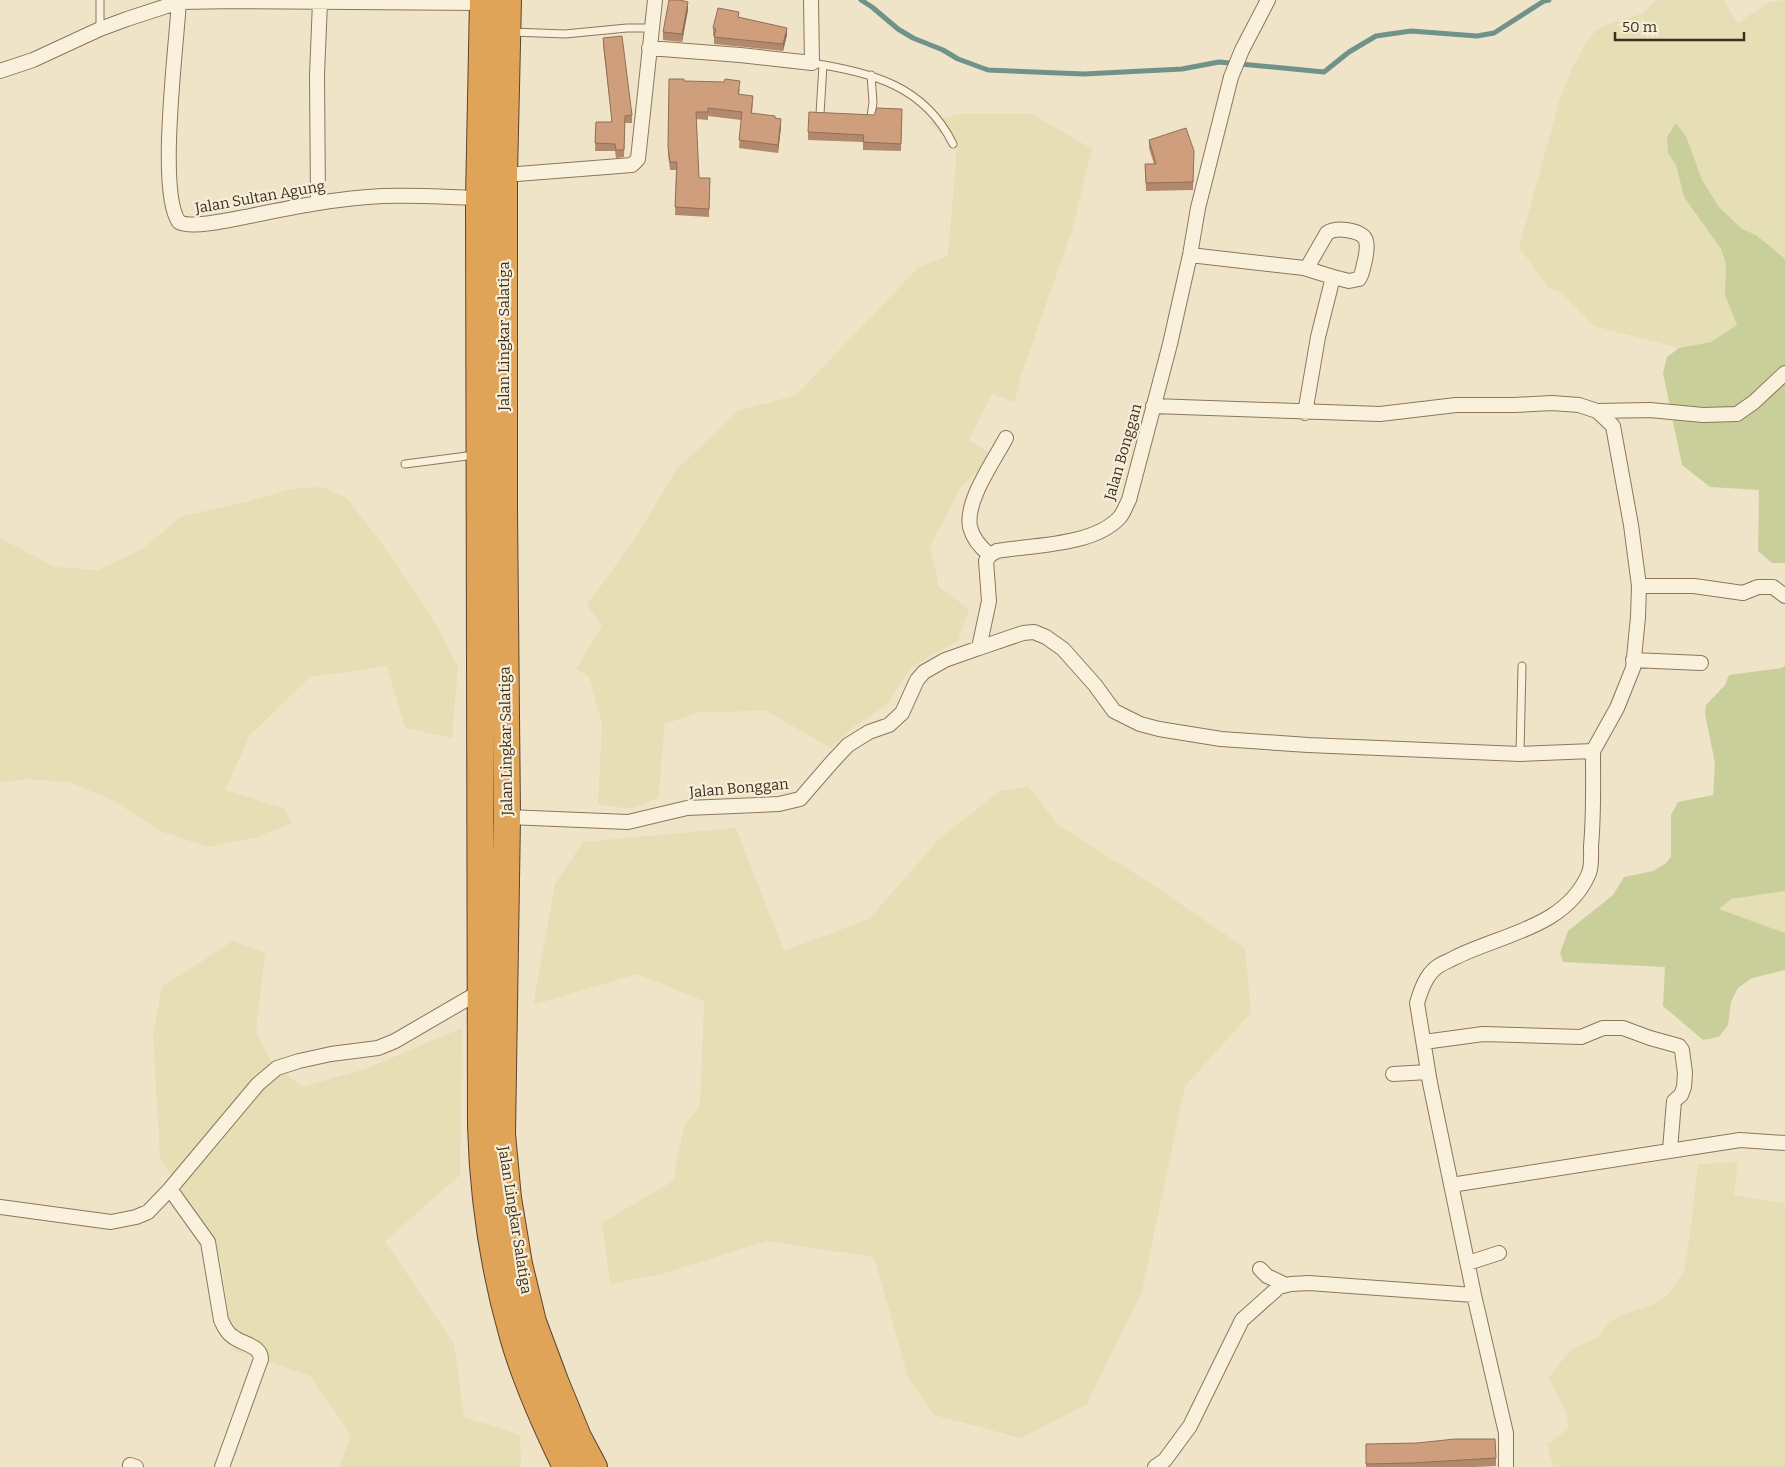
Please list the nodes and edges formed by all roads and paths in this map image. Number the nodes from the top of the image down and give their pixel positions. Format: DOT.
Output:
graph roads {
  1 [pos="100,0"];
  2 [pos="508,0"];
  3 [pos="655,0"];
  4 [pos="811,0"];
  5 [pos="1268,0"];
  6 [pos="179,1"];
  7 [pos="325,1"];
  8 [pos="483,2"];
  9 [pos="651,28"];
  10 [pos="100,29"];
  11 [pos="507,31"];
  12 [pos="649,48"];
  13 [pos="818,64"];
  14 [pos="0,71"];
  15 [pos="871,75"];
  16 [pos="820,114"];
  17 [pos="871,117"];
  18 [pos="953,144"];
  19 [pos="504,175"];
  20 [pos="479,198"];
  21 [pos="318,203"];
  22 [pos="1190,255"];
  23 [pos="1304,268"];
  24 [pos="1333,277"];
  25 [pos="1785,373"];
  26 [pos="1153,406"];
  27 [pos="1597,411"];
  28 [pos="1305,413"];
  29 [pos="1006,438"];
  30 [pos="480,454"];
  31 [pos="405,464"];
  32 [pos="990,555"];
  33 [pos="1639,586"];
  34 [pos="1785,596"];
  35 [pos="979,648"];
  36 [pos="1634,660"];
  37 [pos="1701,663"];
  38 [pos="1522,666"];
  39 [pos="1593,751"];
  40 [pos="1520,754"];
  41 [pos="507,817"];
  42 [pos="493,908"];
  43 [pos="481,991"];
  44 [pos="1424,1042"];
  45 [pos="1428,1072"];
  46 [pos="1393,1074"];
  47 [pos="1785,1143"];
  48 [pos="1670,1150"];
  49 [pos="1451,1185"];
  50 [pos="170,1189"];
  51 [pos="0,1206"];
  52 [pos="1499,1254"];
  53 [pos="1468,1264"];
  54 [pos="1260,1270"];
  55 [pos="1286,1285"];
  56 [pos="1474,1295"];
  57 [pos="222,1467"];
  58 [pos="566,1467"];
  59 [pos="594,1467"];
  60 [pos="1155,1467"];
  61 [pos="1506,1467"];
  1 -- 10 [label="lane"];
  2 -- 11 [label="highway, Jalan Lingkar Salatiga"];
  3 -- 9 [label="street"];
  4 -- 13 [label="street"];
  5 -- 22 [label="street, Jalan Bonggan"];
  6 -- 7 [label="street"];
  6 -- 10 [label="street"];
  6 -- 21 [label="street, Jalan Sultan Agung"];
  7 -- 8 [label="street"];
  7 -- 21 [label="street"];
  8 -- 20 [label="highway, Jalan Lingkar Salatiga"];
  9 -- 11 [label="lane"];
  9 -- 12 [label="street"];
  10 -- 14 [label="street"];
  11 -- 19 [label="highway, Jalan Lingkar Salatiga"];
  12 -- 13 [label="street"];
  12 -- 19 [label="street"];
  13 -- 15 [label="lane"];
  13 -- 16 [label="lane"];
  15 -- 17 [label="lane"];
  15 -- 18 [label="lane"];
  19 -- 41 [label="highway, Jalan Lingkar Salatiga"];
  20 -- 21 [label="street, Jalan Sultan Agung"];
  20 -- 30 [label="highway, Jalan Lingkar Salatiga"];
  22 -- 23 [label="street"];
  22 -- 26 [label="street, Jalan Bonggan"];
  23 -- 24 [label="street"];
  23 -- 24 [label="street"];
  24 -- 28 [label="street"];
  25 -- 27 [label="street"];
  26 -- 28 [label="street"];
  26 -- 32 [label="street, Jalan Bonggan"];
  27 -- 28 [label="street"];
  27 -- 33 [label="street"];
  29 -- 32 [label="street"];
  30 -- 31 [label="lane"];
  30 -- 42 [label="highway, Jalan Lingkar Salatiga"];
  32 -- 35 [label="street"];
  33 -- 34 [label="street"];
  33 -- 36 [label="street"];
  35 -- 40 [label="street, Jalan Bonggan"];
  35 -- 41 [label="street, Jalan Bonggan"];
  36 -- 37 [label="street"];
  36 -- 39 [label="street"];
  38 -- 40 [label="lane"];
  39 -- 40 [label="street, Jalan Bonggan"];
  39 -- 44 [label="street"];
  41 -- 42 [label="highway, Jalan Lingkar Salatiga"];
  42 -- 43 [label="highway, Jalan Lingkar Salatiga"];
  42 -- 59 [label="highway, Jalan Lingkar Salatiga"];
  43 -- 50 [label="street"];
  43 -- 58 [label="highway, Jalan Lingkar Salatiga"];
  44 -- 45 [label="street"];
  44 -- 48 [label="street"];
  45 -- 46 [label="street"];
  45 -- 49 [label="street"];
  47 -- 48 [label="street"];
  48 -- 49 [label="street"];
  49 -- 53 [label="street"];
  50 -- 51 [label="street"];
  50 -- 57 [label="street"];
  52 -- 53 [label="street"];
  53 -- 56 [label="street"];
  54 -- 55 [label="street"];
  55 -- 56 [label="street"];
  55 -- 60 [label="street"];
  56 -- 61 [label="street"];
}
